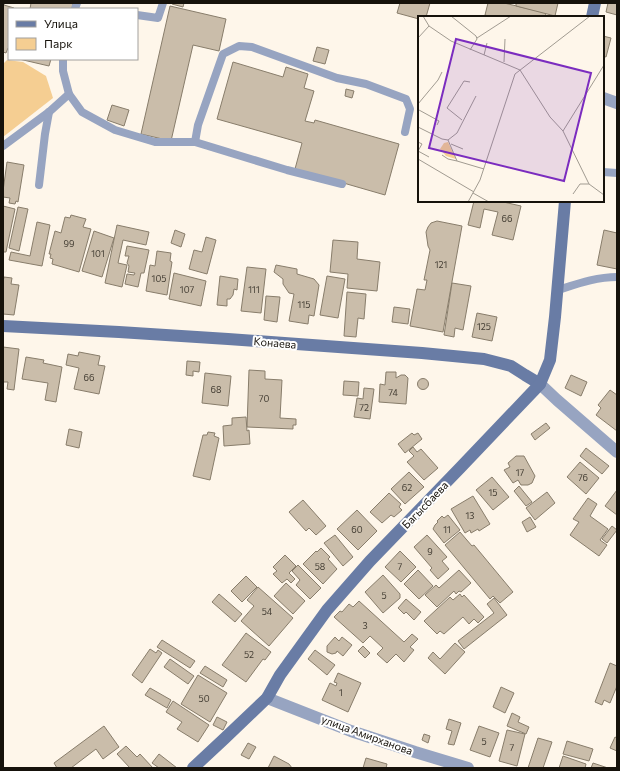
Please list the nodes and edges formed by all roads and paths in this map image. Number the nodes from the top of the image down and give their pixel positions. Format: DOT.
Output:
graph roads {
  1 [pos="163,3"];
  2 [pos="595,3"];
  3 [pos="138,15"];
  4 [pos="592,16"];
  5 [pos="63,60"];
  6 [pos="69,94"];
  7 [pos="604,98"];
  8 [pos="617,103"];
  9 [pos="49,112"];
  10 [pos="405,132"];
  11 [pos="195,142"];
  12 [pos="3,146"];
  13 [pos="604,172"];
  14 [pos="617,173"];
  15 [pos="342,184"];
  16 [pos="39,185"];
  17 [pos="565,202"];
  18 [pos="617,277"];
  19 [pos="558,290"];
  20 [pos="3,326"];
  21 [pos="540,384"];
  22 [pos="617,452"];
  23 [pos="267,698"];
  24 [pos="193,768"];
  25 [pos="468,768"];
  1 -- 3 [label="lane"];
  2 -- 4 [label="street"];
  5 -- 6 [label="lane"];
  6 -- 9 [label="lane"];
  6 -- 11 [label="lane"];
  7 -- 8 [label="street"];
  9 -- 12 [label="lane"];
  9 -- 16 [label="lane"];
  10 -- 11 [label="lane"];
  11 -- 15 [label="lane"];
  13 -- 14 [label="lane"];
  17 -- 19 [label="street, Багысбаева"];
  18 -- 19 [label="lane"];
  19 -- 21 [label="street, Багысбаева"];
  20 -- 21 [label="street, Конаева"];
  21 -- 22 [label="street"];
  21 -- 23 [label="street, Багысбаева"];
  23 -- 24 [label="street, Багысбаева"];
  23 -- 25 [label="street, улица Амирханова"];
}
